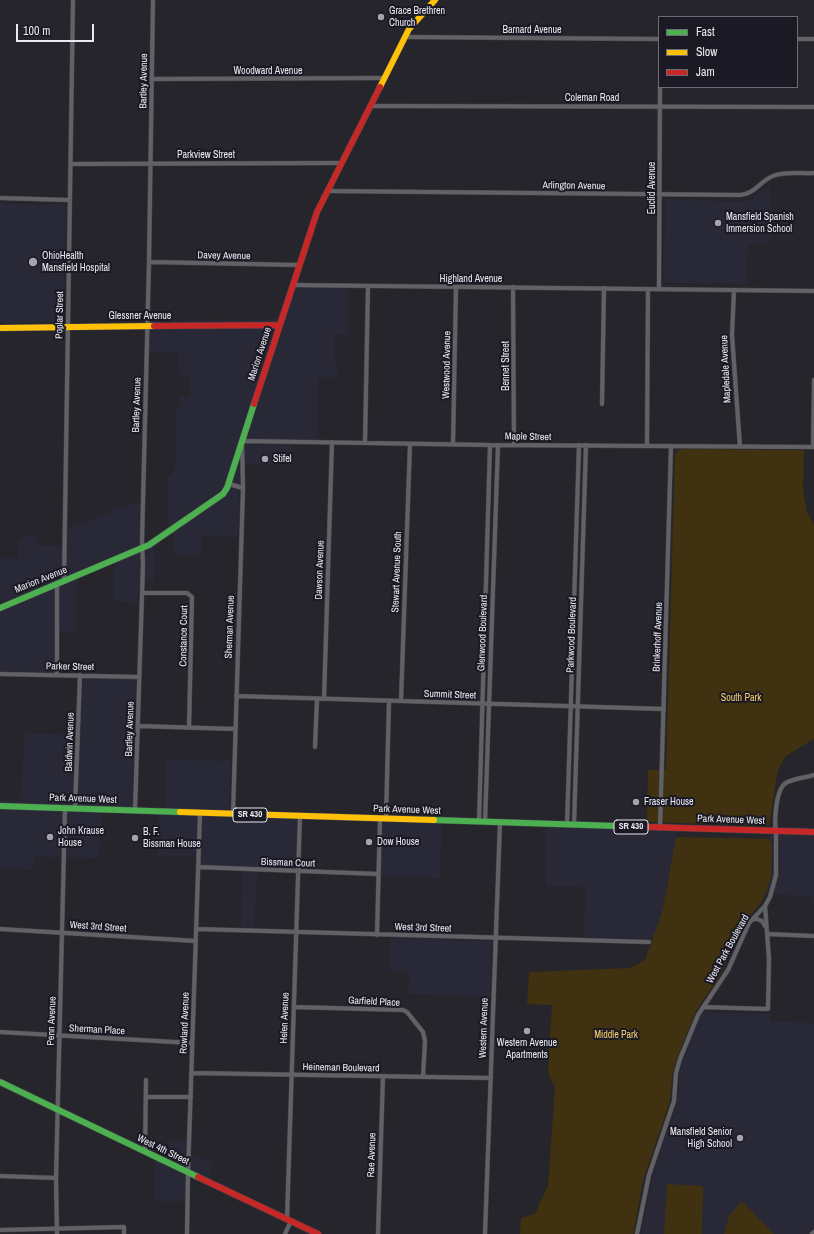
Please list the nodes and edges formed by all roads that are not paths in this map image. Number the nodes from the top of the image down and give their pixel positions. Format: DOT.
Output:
graph roads {
  1 [pos="73,0"];
  2 [pos="153,0"];
  3 [pos="432,0"];
  4 [pos="404,37"];
  5 [pos="658,38"];
  6 [pos="798,39"];
  7 [pos="814,39"];
  8 [pos="384,78"];
  9 [pos="152,79"];
  10 [pos="660,88"];
  11 [pos="370,106"];
  12 [pos="660,106"];
  13 [pos="814,107"];
  14 [pos="151,163"];
  15 [pos="341,163"];
  16 [pos="71,164"];
  17 [pos="814,174"];
  18 [pos="327,190"];
  19 [pos="660,194"];
  20 [pos="0,198"];
  21 [pos="69,200"];
  22 [pos="149,262"];
  23 [pos="299,266"];
  24 [pos="293,285"];
  25 [pos="368,286"];
  26 [pos="456,287"];
  27 [pos="513,287"];
  28 [pos="604,288"];
  29 [pos="648,289"];
  30 [pos="659,289"];
  31 [pos="734,290"];
  32 [pos="814,291"];
  33 [pos="280,325"];
  34 [pos="148,326"];
  35 [pos="68,327"];
  36 [pos="0,328"];
  37 [pos="814,380"];
  38 [pos="602,404"];
  39 [pos="242,441"];
  40 [pos="332,442"];
  41 [pos="365,443"];
  42 [pos="410,444"];
  43 [pos="453,444"];
  44 [pos="498,444"];
  45 [pos="490,445"];
  46 [pos="514,445"];
  47 [pos="579,445"];
  48 [pos="586,445"];
  49 [pos="647,446"];
  50 [pos="671,446"];
  51 [pos="740,447"];
  52 [pos="813,447"];
  53 [pos="229,484"];
  54 [pos="243,488"];
  55 [pos="142,548"];
  56 [pos="61,583"];
  57 [pos="142,593"];
  58 [pos="0,608"];
  59 [pos="0,674"];
  60 [pos="57,675"];
  61 [pos="80,676"];
  62 [pos="139,677"];
  63 [pos="236,696"];
  64 [pos="317,699"];
  65 [pos="324,699"];
  66 [pos="389,701"];
  67 [pos="401,701"];
  68 [pos="481,704"];
  69 [pos="489,704"];
  70 [pos="571,706"];
  71 [pos="578,706"];
  72 [pos="664,709"];
  73 [pos="138,726"];
  74 [pos="189,728"];
  75 [pos="235,729"];
  76 [pos="315,747"];
  77 [pos="814,775"];
  78 [pos="0,806"];
  79 [pos="65,808"];
  80 [pos="75,809"];
  81 [pos="135,810"];
  82 [pos="200,813"];
  83 [pos="233,814"];
  84 [pos="300,816"];
  85 [pos="383,819"];
  86 [pos="482,822"];
  87 [pos="500,822"];
  88 [pos="567,825"];
  89 [pos="574,825"];
  90 [pos="660,828"];
  91 [pos="776,831"];
  92 [pos="814,832"];
  93 [pos="198,867"];
  94 [pos="298,871"];
  95 [pos="378,874"];
  96 [pos="765,906"];
  97 [pos="751,920"];
  98 [pos="0,929"];
  99 [pos="196,929"];
  100 [pos="766,929"];
  101 [pos="296,932"];
  102 [pos="62,933"];
  103 [pos="377,934"];
  104 [pos="767,934"];
  105 [pos="814,936"];
  106 [pos="496,938"];
  107 [pos="196,941"];
  108 [pos="649,942"];
  109 [pos="294,1007"];
  110 [pos="703,1007"];
  111 [pos="0,1032"];
  112 [pos="59,1036"];
  113 [pos="192,1043"];
  114 [pos="192,1073"];
  115 [pos="292,1075"];
  116 [pos="383,1076"];
  117 [pos="423,1077"];
  118 [pos="491,1078"];
  119 [pos="146,1080"];
  120 [pos="0,1082"];
  121 [pos="146,1097"];
  122 [pos="191,1097"];
  123 [pos="58,1110"];
  124 [pos="145,1152"];
  125 [pos="188,1173"];
  126 [pos="0,1176"];
  127 [pos="56,1178"];
  128 [pos="289,1220"];
  129 [pos="56,1228"];
  130 [pos="0,1230"];
  131 [pos="57,1234"];
  132 [pos="124,1234"];
  133 [pos="187,1234"];
  134 [pos="285,1234"];
  135 [pos="318,1234"];
  136 [pos="378,1234"];
  137 [pos="485,1234"];
  138 [pos="637,1234"];
  1 -- 16 [label="street, Poplar Street"];
  2 -- 9 [label="street, Bartley Avenue"];
  3 -- 4 [label="main road, Marion Avenue"];
  4 -- 5 [label="street, Barnard Avenue"];
  4 -- 8 [label="main road, Marion Avenue"];
  6 -- 7 [label="street"];
  8 -- 9 [label="street, Woodward Avenue"];
  8 -- 11 [label="main road, Marion Avenue"];
  9 -- 14 [label="street, Bartley Avenue"];
  10 -- 12 [label="street, Euclid Avenue"];
  11 -- 12 [label="street, Coleman Road"];
  11 -- 15 [label="main road, Marion Avenue"];
  12 -- 13 [label="street, Coleman Road"];
  12 -- 19 [label="street, Euclid Avenue"];
  14 -- 15 [label="street, Parkview Street"];
  14 -- 16 [label="street, Parkview Street"];
  14 -- 22 [label="street, Bartley Avenue"];
  15 -- 18 [label="main road, Marion Avenue"];
  16 -- 21 [label="street, Poplar Street"];
  17 -- 19 [label="street, Arlington Avenue"];
  18 -- 19 [label="street, Arlington Avenue"];
  18 -- 23 [label="main road, Marion Avenue"];
  19 -- 30 [label="street, Euclid Avenue"];
  20 -- 21 [label="street"];
  21 -- 35 [label="street, Poplar Street"];
  22 -- 23 [label="street, Davey Avenue"];
  22 -- 34 [label="street, Bartley Avenue"];
  23 -- 24 [label="main road, Marion Avenue"];
  24 -- 25 [label="street, Highland Avenue"];
  24 -- 33 [label="main road, Marion Avenue"];
  25 -- 26 [label="street, Highland Avenue"];
  25 -- 41 [label="street"];
  26 -- 27 [label="street, Highland Avenue"];
  26 -- 43 [label="street, Westwood Avenue"];
  27 -- 28 [label="street, Highland Avenue"];
  27 -- 46 [label="street, Bennet Street"];
  28 -- 29 [label="street, Highland Avenue"];
  28 -- 38 [label="street"];
  29 -- 30 [label="street, Highland Avenue"];
  29 -- 49 [label="street"];
  30 -- 31 [label="street"];
  31 -- 32 [label="street"];
  31 -- 51 [label="street, Mapledale Avenue"];
  33 -- 34 [label="main road, Glessner Avenue"];
  33 -- 39 [label="main road, Marion Avenue"];
  34 -- 35 [label="main road, Glessner Avenue"];
  34 -- 55 [label="street, Bartley Avenue"];
  35 -- 36 [label="main road, Glessner Avenue"];
  35 -- 56 [label="street, Poplar Street"];
  37 -- 52 [label="street"];
  39 -- 40 [label="street, Maple Street"];
  39 -- 53 [label="main road, Marion Avenue"];
  39 -- 54 [label="street, Sherman Avenue"];
  40 -- 41 [label="street, Maple Street"];
  40 -- 65 [label="street, Dawson Avenue"];
  41 -- 42 [label="street, Maple Street"];
  42 -- 43 [label="street, Maple Street"];
  42 -- 67 [label="street, Stewart Avenue South"];
  43 -- 45 [label="street, Maple Street"];
  44 -- 45 [label="street, Maple Street"];
  44 -- 46 [label="street, Maple Street"];
  44 -- 69 [label="street, Glenwood Boulevard"];
  45 -- 68 [label="street, Glenwood Boulevard"];
  46 -- 47 [label="street, Maple Street"];
  47 -- 48 [label="street, Maple Street"];
  47 -- 70 [label="street"];
  48 -- 49 [label="street, Maple Street"];
  48 -- 71 [label="street, Parkwood Boulevard"];
  49 -- 50 [label="street, Maple Street"];
  50 -- 51 [label="street, Maple Street"];
  50 -- 72 [label="street, Brinkerhoff Avenue"];
  51 -- 52 [label="street, Maple Street"];
  53 -- 54 [label="street"];
  53 -- 55 [label="main road, Marion Avenue"];
  54 -- 63 [label="street, Sherman Avenue"];
  55 -- 56 [label="main road, Marion Avenue"];
  55 -- 57 [label="street, Bartley Avenue"];
  56 -- 58 [label="main road, Marion Avenue"];
  56 -- 60 [label="street, Poplar Street"];
  57 -- 62 [label="street, Bartley Avenue"];
  57 -- 74 [label="street, Constance Court"];
  59 -- 60 [label="street, Parker Street"];
  60 -- 61 [label="street, Parker Street"];
  61 -- 62 [label="street, Parker Street"];
  61 -- 80 [label="street, Baldwin Avenue"];
  62 -- 73 [label="street, Bartley Avenue"];
  63 -- 64 [label="street, Summit Street"];
  63 -- 75 [label="street, Sherman Avenue"];
  64 -- 65 [label="street, Summit Street"];
  64 -- 76 [label="street"];
  65 -- 66 [label="street, Summit Street"];
  66 -- 67 [label="street, Summit Street"];
  66 -- 85 [label="street"];
  67 -- 68 [label="street, Summit Street"];
  68 -- 69 [label="street, Summit Street"];
  68 -- 86 [label="street, Glenwood Boulevard"];
  69 -- 70 [label="street, Summit Street"];
  69 -- 86 [label="street, Glenwood Boulevard"];
  70 -- 71 [label="street, Summit Street"];
  70 -- 88 [label="street"];
  71 -- 72 [label="street, Summit Street"];
  71 -- 89 [label="street, Parkwood Boulevard"];
  72 -- 90 [label="street, Brinkerhoff Avenue"];
  73 -- 74 [label="street"];
  73 -- 81 [label="street, Bartley Avenue"];
  74 -- 75 [label="street"];
  75 -- 83 [label="street, Sherman Avenue"];
  77 -- 91 [label="street, West Park Boulevard"];
  78 -- 79 [label="main road, Park Avenue West / SR 430"];
  79 -- 80 [label="main road, Park Avenue West / SR 430"];
  79 -- 102 [label="street, Penn Avenue"];
  80 -- 81 [label="main road, Park Avenue West / SR 430"];
  81 -- 82 [label="main road, Park Avenue West / SR 430"];
  82 -- 83 [label="main road, Park Avenue West / SR 430"];
  82 -- 93 [label="street, Rowland Avenue"];
  83 -- 84 [label="main road, Park Avenue West / SR 430"];
  84 -- 85 [label="main road, Park Avenue West / SR 430"];
  84 -- 94 [label="street, Helen Avenue"];
  85 -- 86 [label="main road, Park Avenue West / SR 430"];
  85 -- 95 [label="street"];
  86 -- 87 [label="main road, Park Avenue West / SR 430"];
  87 -- 88 [label="main road, Park Avenue West / SR 430"];
  87 -- 106 [label="street, Western Avenue"];
  88 -- 89 [label="main road, Park Avenue West / SR 430"];
  89 -- 90 [label="main road, Park Avenue West / SR 430"];
  90 -- 91 [label="main road, Park Avenue West / SR 430"];
  91 -- 92 [label="main road, Park Avenue West / SR 430"];
  91 -- 96 [label="street, West Park Boulevard"];
  93 -- 94 [label="street, Bissman Court"];
  93 -- 99 [label="street, Rowland Avenue"];
  94 -- 95 [label="street, Bissman Court"];
  94 -- 101 [label="street, Helen Avenue"];
  95 -- 103 [label="street"];
  96 -- 97 [label="street, West Park Boulevard"];
  96 -- 100 [label="street"];
  97 -- 100 [label="street"];
  97 -- 110 [label="street, West Park Boulevard"];
  98 -- 102 [label="street, West 3rd Street"];
  99 -- 101 [label="street, West 3rd Street"];
  99 -- 107 [label="street, Rowland Avenue"];
  100 -- 104 [label="street"];
  101 -- 103 [label="street, West 3rd Street"];
  101 -- 109 [label="street, Helen Avenue"];
  102 -- 107 [label="street, West 3rd Street"];
  102 -- 112 [label="street, Penn Avenue"];
  103 -- 106 [label="street, West 3rd Street"];
  104 -- 105 [label="street"];
  104 -- 110 [label="street"];
  106 -- 108 [label="street, West 3rd Street"];
  106 -- 118 [label="street, Western Avenue"];
  107 -- 113 [label="street, Rowland Avenue"];
  109 -- 115 [label="street, Helen Avenue"];
  109 -- 117 [label="street, Garfield Place"];
  110 -- 138 [label="street, West Park Boulevard"];
  111 -- 112 [label="street, Sherman Place"];
  112 -- 113 [label="street, Sherman Place"];
  112 -- 123 [label="street, Penn Avenue"];
  113 -- 114 [label="street, Rowland Avenue"];
  114 -- 115 [label="street, Heineman Boulevard"];
  114 -- 122 [label="street, Rowland Avenue"];
  115 -- 116 [label="street, Heineman Boulevard"];
  115 -- 128 [label="street, Helen Avenue"];
  116 -- 117 [label="street, Heineman Boulevard"];
  116 -- 136 [label="street, Rae Avenue"];
  117 -- 118 [label="street, Heineman Boulevard"];
  118 -- 137 [label="street, Western Avenue"];
  119 -- 121 [label="street"];
  120 -- 123 [label="main road, West 4th Street"];
  121 -- 122 [label="street"];
  121 -- 124 [label="street"];
  122 -- 125 [label="street, Rowland Avenue"];
  123 -- 124 [label="main road, West 4th Street"];
  123 -- 127 [label="street, Penn Avenue"];
  124 -- 125 [label="main road, West 4th Street"];
  125 -- 128 [label="main road, West 4th Street"];
  125 -- 133 [label="street, Rowland Avenue"];
  126 -- 127 [label="street"];
  127 -- 129 [label="street, Penn Avenue"];
  128 -- 134 [label="street, Helen Avenue"];
  128 -- 135 [label="main road, West 4th Street"];
  129 -- 130 [label="street"];
  129 -- 131 [label="street, Penn Avenue"];
  129 -- 132 [label="street"];
}
